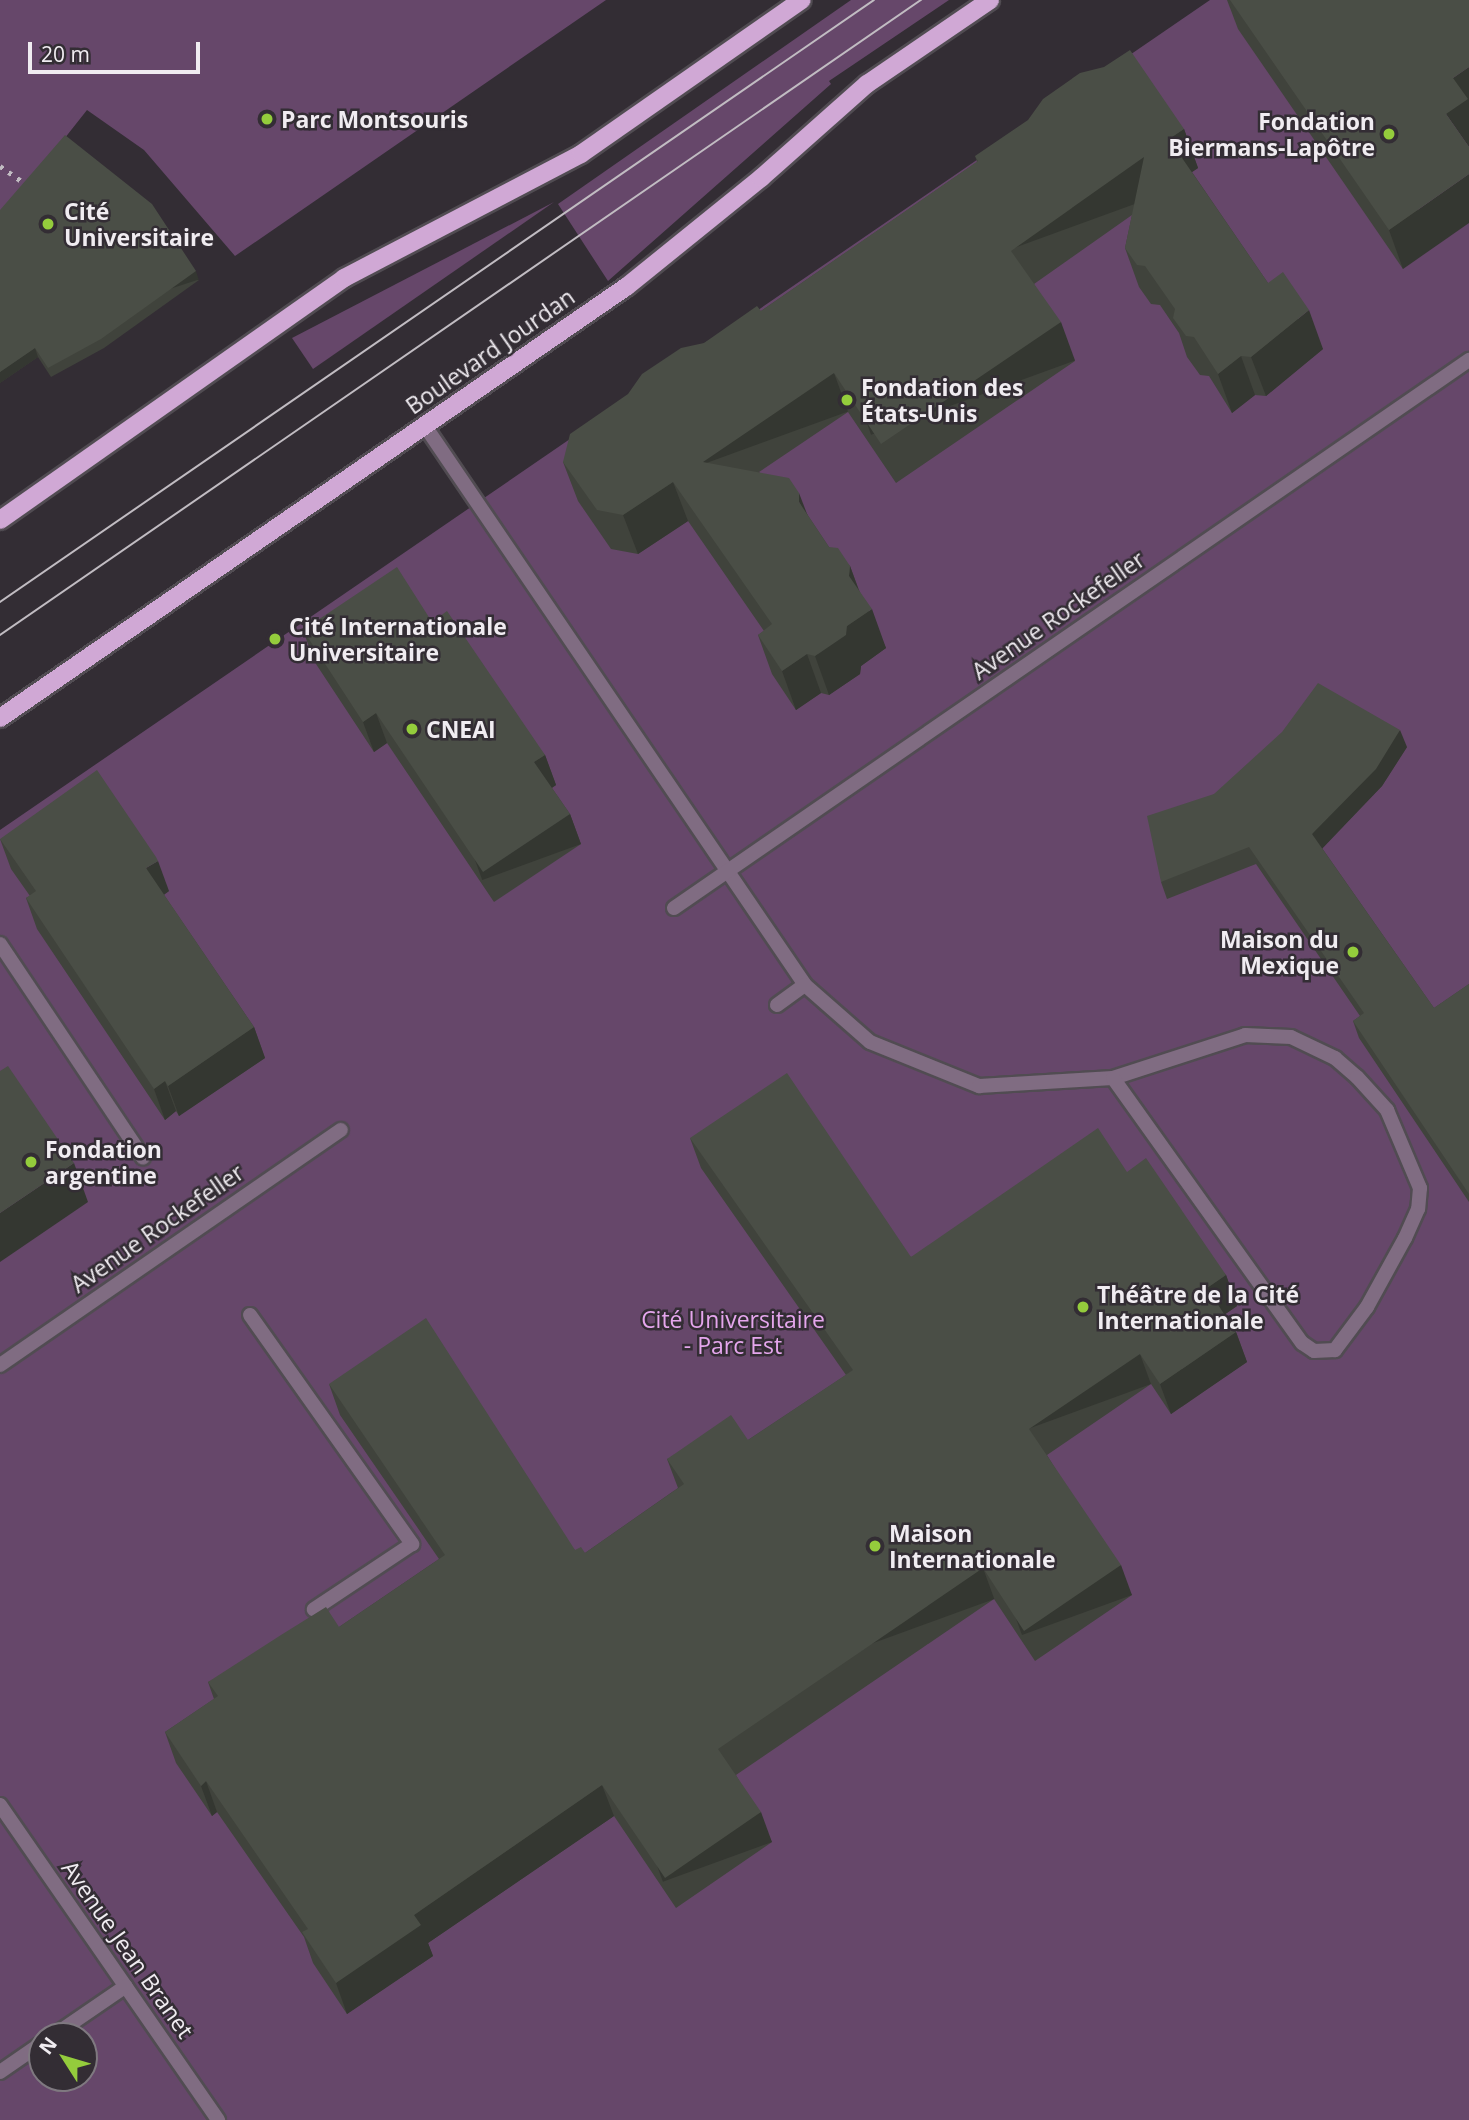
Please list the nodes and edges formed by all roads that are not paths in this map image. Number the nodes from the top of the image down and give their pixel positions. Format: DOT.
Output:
graph roads {
  1 [pos="802,0"];
  2 [pos="990,0"];
  3 [pos="1469,360"];
  4 [pos="425,426"];
  5 [pos="0,520"];
  6 [pos="0,718"];
  7 [pos="727,870"];
  8 [pos="674,908"];
  9 [pos="0,944"];
  10 [pos="805,985"];
  11 [pos="778,1005"];
  12 [pos="1113,1078"];
  13 [pos="341,1130"];
  14 [pos="143,1158"];
  15 [pos="250,1315"];
  16 [pos="0,1365"];
  17 [pos="314,1609"];
  18 [pos="0,1805"];
  19 [pos="126,1986"];
  20 [pos="73,2022"];
  21 [pos="28,2053"];
  22 [pos="0,2072"];
  23 [pos="218,2120"];
  1 -- 5 [label="main road"];
  2 -- 4 [label="main road, Boulevard Jourdan"];
  3 -- 7 [label="lane, Avenue Rockefeller"];
  4 -- 6 [label="main road, Boulevard Jourdan"];
  4 -- 7 [label="lane"];
  7 -- 8 [label="lane, Avenue Rockefeller"];
  7 -- 10 [label="lane"];
  9 -- 14 [label="lane"];
  10 -- 11 [label="lane"];
  10 -- 12 [label="lane"];
  12 -- 12 [label="lane"];
  13 -- 16 [label="lane, Avenue Rockefeller"];
  15 -- 17 [label="lane"];
  18 -- 19 [label="lane, Avenue Jean Branet"];
  19 -- 20 [label="lane"];
  19 -- 23 [label="lane, Avenue Jean Branet"];
  21 -- 22 [label="lane"];
}
